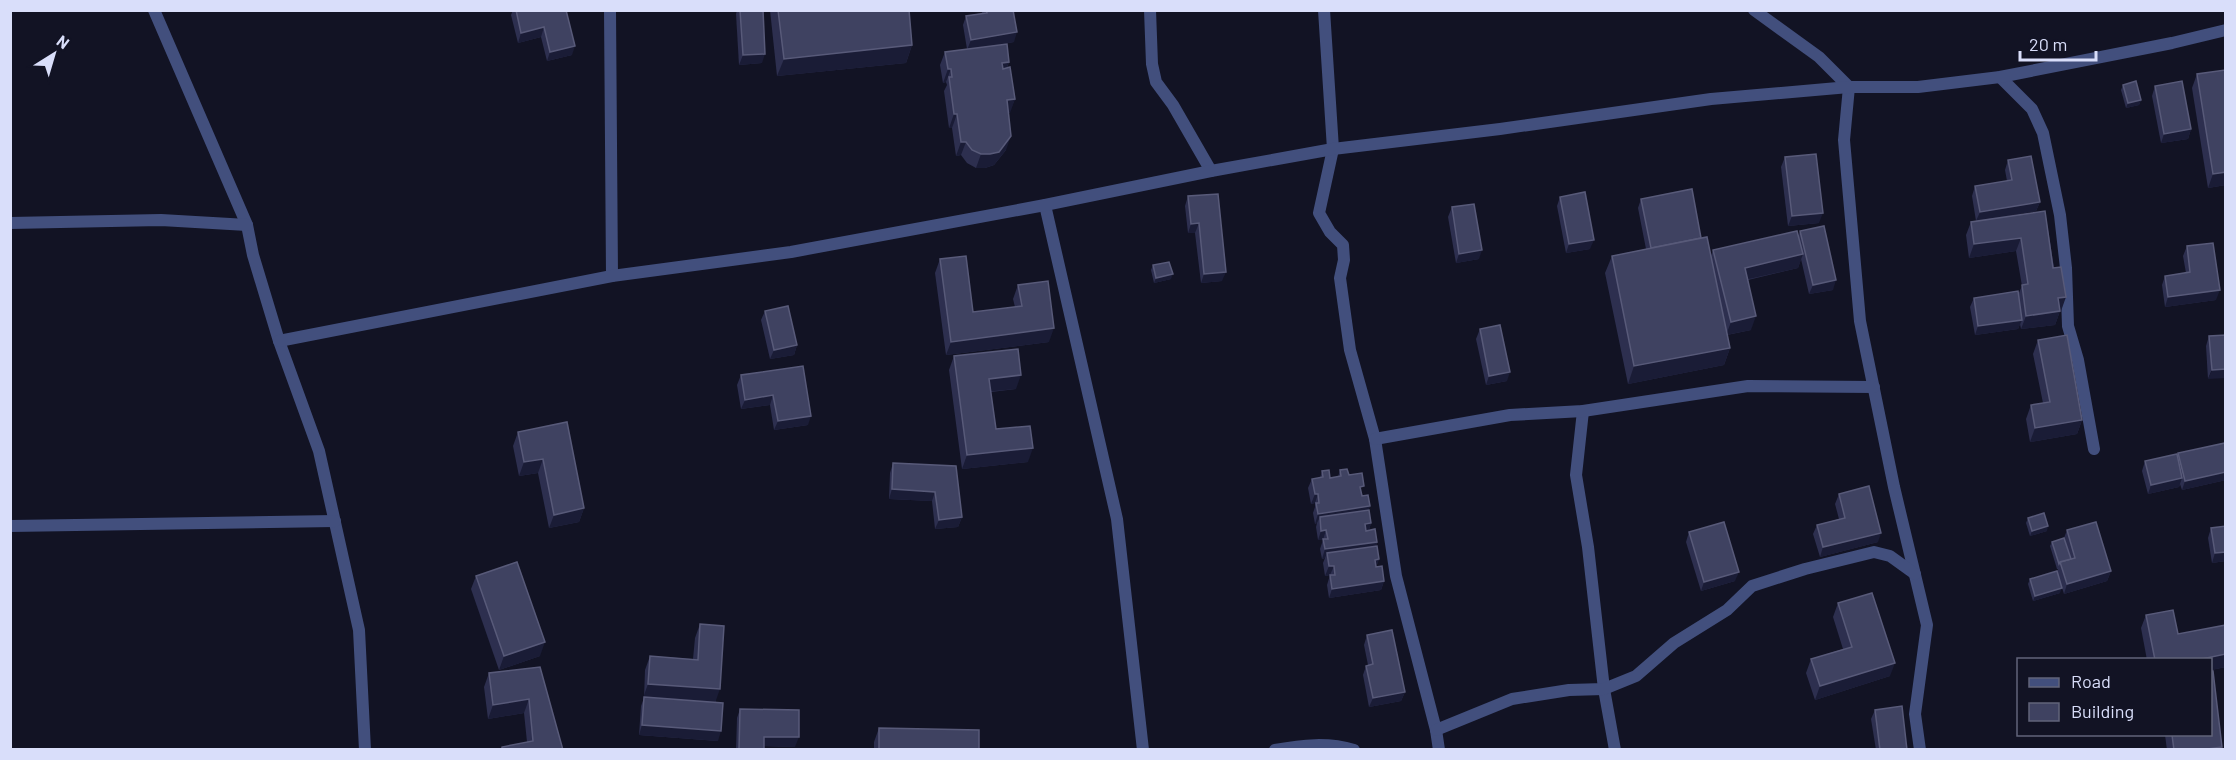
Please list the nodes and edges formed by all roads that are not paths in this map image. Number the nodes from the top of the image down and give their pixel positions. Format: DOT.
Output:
graph roads {
  1 [pos="154,10"];
  2 [pos="610,10"];
  3 [pos="1150,10"];
  4 [pos="1324,10"];
  5 [pos="1754,10"];
  6 [pos="2226,30"];
  7 [pos="2000,77"];
  8 [pos="1849,87"];
  9 [pos="1333,149"];
  10 [pos="1211,171"];
  11 [pos="1045,205"];
  12 [pos="10,223"];
  13 [pos="247,225"];
  14 [pos="612,276"];
  15 [pos="279,341"];
  16 [pos="1874,387"];
  17 [pos="1582,411"];
  18 [pos="1375,439"];
  19 [pos="2094,449"];
  20 [pos="335,521"];
  21 [pos="10,526"];
  22 [pos="1915,574"];
  23 [pos="1604,689"];
  24 [pos="1436,730"];
  25 [pos="365,750"];
  26 [pos="1143,750"];
  27 [pos="1275,750"];
  28 [pos="1354,750"];
  29 [pos="1439,750"];
  30 [pos="1616,750"];
  31 [pos="1920,750"];
  1 -- 13 [label="street"];
  2 -- 14 [label="street"];
  3 -- 10 [label="street"];
  4 -- 9 [label="street"];
  5 -- 8 [label="street"];
  6 -- 7 [label="street"];
  7 -- 8 [label="street"];
  7 -- 19 [label="street"];
  8 -- 9 [label="street"];
  8 -- 16 [label="street"];
  9 -- 10 [label="street"];
  9 -- 18 [label="street"];
  10 -- 11 [label="street"];
  11 -- 14 [label="street"];
  11 -- 26 [label="street"];
  12 -- 13 [label="street"];
  13 -- 15 [label="street"];
  14 -- 15 [label="street"];
  15 -- 20 [label="street"];
  16 -- 17 [label="street"];
  16 -- 22 [label="street"];
  17 -- 18 [label="street"];
  17 -- 23 [label="street"];
  18 -- 24 [label="street"];
  20 -- 21 [label="street"];
  20 -- 25 [label="street"];
  22 -- 23 [label="street"];
  22 -- 31 [label="street"];
  23 -- 24 [label="street"];
  23 -- 30 [label="street"];
  24 -- 29 [label="street"];
  27 -- 28 [label="street"];
}
